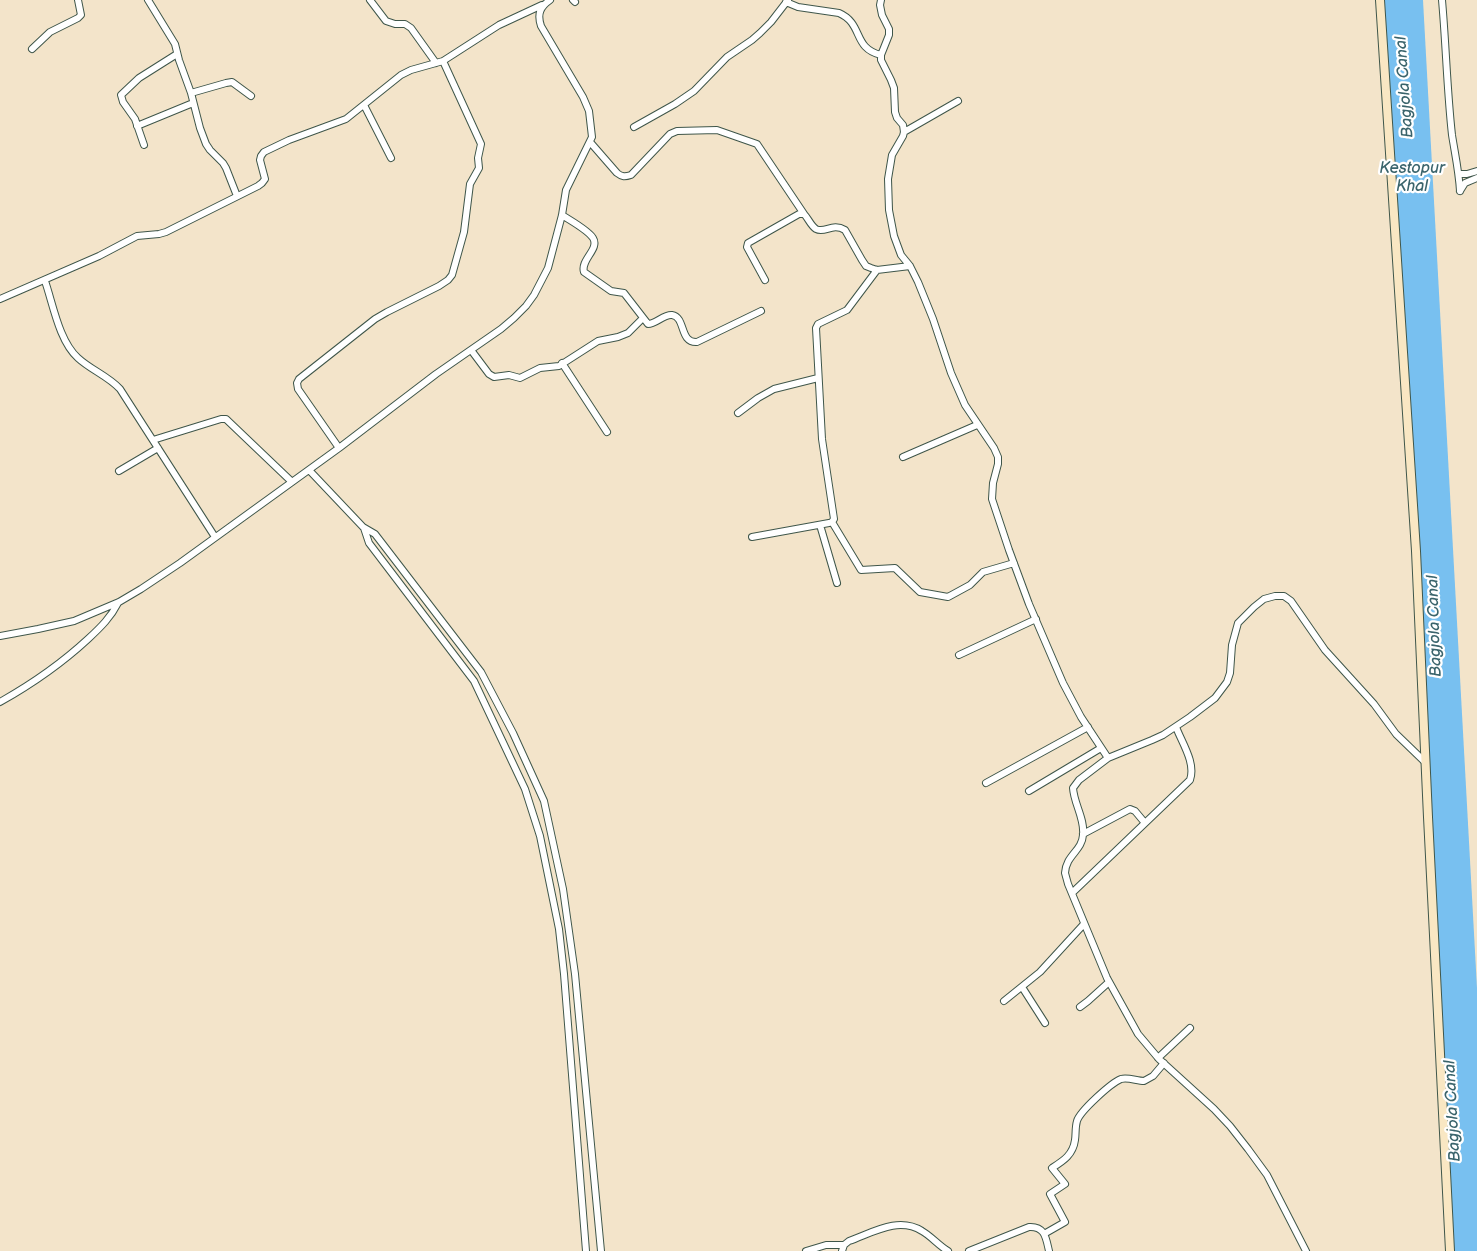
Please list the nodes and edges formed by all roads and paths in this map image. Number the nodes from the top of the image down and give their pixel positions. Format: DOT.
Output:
graph roads {
  1 [pos="78,0"];
  2 [pos="148,0"];
  3 [pos="370,0"];
  4 [pos="881,0"];
  5 [pos="1380,0"];
  6 [pos="1442,0"];
  7 [pos="787,1"];
  8 [pos="548,2"];
  9 [pos="32,49"];
  10 [pos="177,54"];
  11 [pos="881,55"];
  12 [pos="443,61"];
  13 [pos="436,63"];
  14 [pos="191,93"];
  15 [pos="251,96"];
  16 [pos="958,101"];
  17 [pos="193,103"];
  18 [pos="364,105"];
  19 [pos="137,126"];
  20 [pos="634,127"];
  21 [pos="904,132"];
  22 [pos="590,142"];
  23 [pos="144,145"];
  24 [pos="391,158"];
  25 [pos="1477,171"];
  26 [pos="1459,174"];
  27 [pos="1477,178"];
  28 [pos="237,196"];
  29 [pos="804,214"];
  30 [pos="562,215"];
  31 [pos="910,266"];
  32 [pos="877,270"];
  33 [pos="765,280"];
  34 [pos="45,281"];
  35 [pos="0,299"];
  36 [pos="761,311"];
  37 [pos="643,318"];
  38 [pos="471,350"];
  39 [pos="562,363"];
  40 [pos="818,378"];
  41 [pos="738,413"];
  42 [pos="977,425"];
  43 [pos="607,432"];
  44 [pos="153,440"];
  45 [pos="158,448"];
  46 [pos="339,448"];
  47 [pos="903,457"];
  48 [pos="309,470"];
  49 [pos="119,471"];
  50 [pos="292,482"];
  51 [pos="832,522"];
  52 [pos="820,525"];
  53 [pos="363,527"];
  54 [pos="215,537"];
  55 [pos="752,537"];
  56 [pos="1014,563"];
  57 [pos="837,583"];
  58 [pos="119,602"];
  59 [pos="1036,619"];
  60 [pos="0,636"];
  61 [pos="958,655"];
  62 [pos="0,702"];
  63 [pos="1176,727"];
  64 [pos="1088,728"];
  65 [pos="1101,748"];
  66 [pos="1108,758"];
  67 [pos="1425,762"];
  68 [pos="986,783"];
  69 [pos="1029,791"];
  70 [pos="1145,823"];
  71 [pos="1083,834"];
  72 [pos="1072,893"];
  73 [pos="1084,924"];
  74 [pos="1109,982"];
  75 [pos="1022,987"];
  76 [pos="1004,1001"];
  77 [pos="1080,1007"];
  78 [pos="1046,1023"];
  79 [pos="1190,1028"];
  80 [pos="1158,1058"];
  81 [pos="1164,1063"];
  82 [pos="1044,1234"];
  83 [pos="843,1248"];
  84 [pos="586,1251"];
  85 [pos="601,1251"];
  86 [pos="806,1251"];
  87 [pos="948,1251"];
  88 [pos="969,1251"];
  89 [pos="1049,1251"];
  90 [pos="1306,1251"];
  91 [pos="1450,1251"];
  1 -- 9 [label="street"];
  2 -- 10 [label="street"];
  3 -- 13 [label="street"];
  4 -- 11 [label="street"];
  5 -- 67 [label="street"];
  6 -- 26 [label="street"];
  7 -- 11 [label="street"];
  7 -- 20 [label="street"];
  8 -- 12 [label="street"];
  8 -- 22 [label="street"];
  10 -- 14 [label="street"];
  10 -- 19 [label="street"];
  11 -- 21 [label="street"];
  12 -- 13 [label="street"];
  12 -- 46 [label="street"];
  13 -- 18 [label="street"];
  14 -- 15 [label="street"];
  14 -- 17 [label="street"];
  16 -- 21 [label="street"];
  17 -- 19 [label="street"];
  17 -- 28 [label="street"];
  18 -- 24 [label="street"];
  18 -- 28 [label="street"];
  19 -- 23 [label="street"];
  21 -- 31 [label="street"];
  22 -- 29 [label="street"];
  22 -- 30 [label="street"];
  25 -- 26 [label="street"];
  26 -- 27 [label="street"];
  28 -- 34 [label="street"];
  29 -- 32 [label="street"];
  29 -- 33 [label="street"];
  30 -- 37 [label="street"];
  30 -- 38 [label="street"];
  31 -- 32 [label="street"];
  31 -- 42 [label="street"];
  32 -- 40 [label="street"];
  34 -- 35 [label="street"];
  34 -- 44 [label="street"];
  36 -- 37 [label="street"];
  37 -- 39 [label="street"];
  38 -- 39 [label="street"];
  38 -- 46 [label="street"];
  39 -- 43 [label="street"];
  40 -- 41 [label="street"];
  40 -- 51 [label="street"];
  42 -- 47 [label="street"];
  42 -- 56 [label="street"];
  44 -- 45 [label="street"];
  44 -- 50 [label="street"];
  45 -- 49 [label="street"];
  45 -- 54 [label="street"];
  46 -- 48 [label="street"];
  48 -- 50 [label="street"];
  48 -- 53 [label="street"];
  50 -- 54 [label="street"];
  51 -- 52 [label="street"];
  51 -- 56 [label="street"];
  52 -- 55 [label="street"];
  52 -- 57 [label="street"];
  53 -- 84 [label="street"];
  53 -- 85 [label="street"];
  54 -- 58 [label="street"];
  56 -- 59 [label="street"];
  58 -- 60 [label="street"];
  58 -- 62 [label="street"];
  59 -- 61 [label="street"];
  59 -- 64 [label="street"];
  63 -- 66 [label="street"];
  63 -- 67 [label="street"];
  63 -- 70 [label="street"];
  64 -- 65 [label="street"];
  64 -- 68 [label="street"];
  65 -- 66 [label="street"];
  65 -- 69 [label="street"];
  66 -- 71 [label="street"];
  67 -- 91 [label="street"];
  70 -- 71 [label="street"];
  70 -- 72 [label="street"];
  71 -- 72 [label="street"];
  72 -- 73 [label="street"];
  73 -- 74 [label="street"];
  73 -- 75 [label="street"];
  74 -- 77 [label="street"];
  74 -- 80 [label="street"];
  75 -- 76 [label="street"];
  75 -- 78 [label="street"];
  79 -- 80 [label="street"];
  80 -- 81 [label="street"];
  81 -- 82 [label="street"];
  81 -- 90 [label="street"];
  82 -- 88 [label="street"];
  82 -- 89 [label="street"];
  83 -- 86 [label="street"];
  83 -- 87 [label="street"];
}
